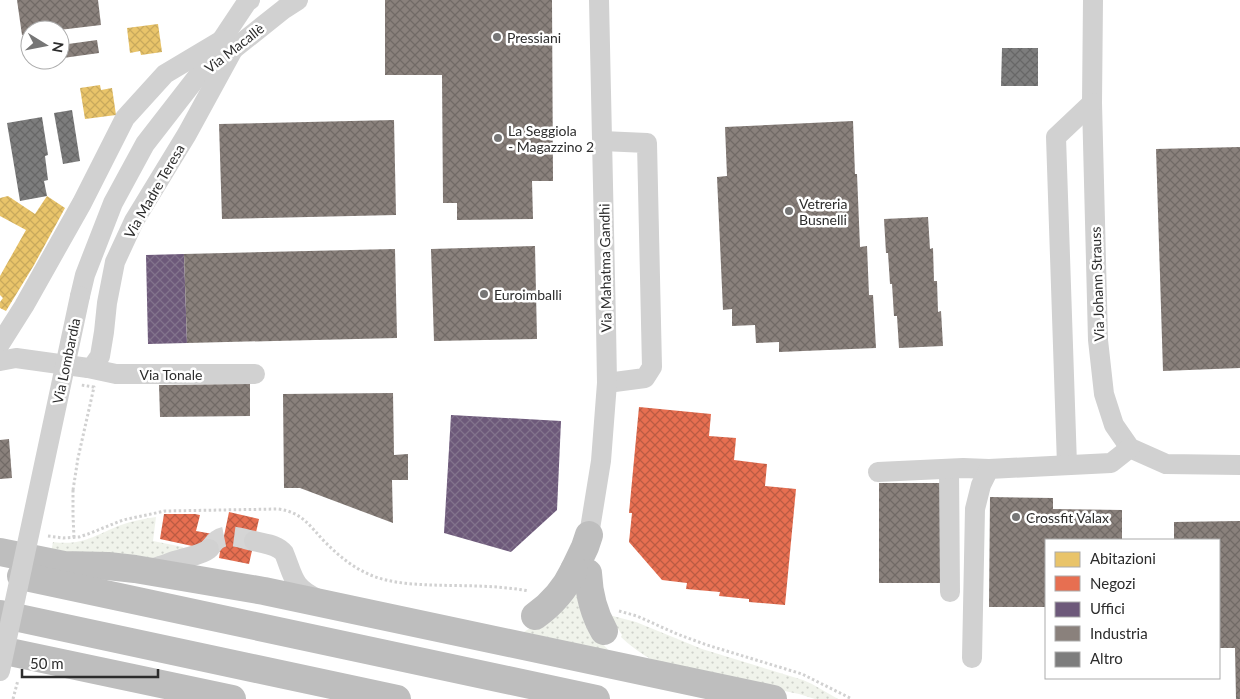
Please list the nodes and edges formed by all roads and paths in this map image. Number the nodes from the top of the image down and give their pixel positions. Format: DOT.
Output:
graph roads {
  1 [pos="250,0"];
  2 [pos="298,0"];
  3 [pos="599,0"];
  4 [pos="1093,0"];
  5 [pos="228,44"];
  6 [pos="197,76"];
  7 [pos="1092,103"];
  8 [pos="602,141"];
  9 [pos="0,344"];
  10 [pos="0,361"];
  11 [pos="255,374"];
  12 [pos="85,376"];
  13 [pos="606,383"];
  14 [pos="1130,448"];
  15 [pos="1067,465"];
  16 [pos="1240,465"];
  17 [pos="949,469"];
  18 [pos="989,469"];
  19 [pos="878,472"];
  20 [pos="50,528"];
  21 [pos="589,535"];
  22 [pos="48,537"];
  23 [pos="74,538"];
  24 [pos="254,541"];
  25 [pos="209,549"];
  26 [pos="0,552"];
  27 [pos="135,568"];
  28 [pos="0,571"];
  29 [pos="581,572"];
  30 [pos="950,592"];
  31 [pos="339,607"];
  32 [pos="0,614"];
  33 [pos="609,620"];
  34 [pos="461,633"];
  35 [pos="0,650"];
  36 [pos="972,658"];
  37 [pos="9,676"];
  38 [pos="663,676"];
  39 [pos="14,699"];
  40 [pos="232,699"];
  41 [pos="397,699"];
  42 [pos="596,699"];
  43 [pos="773,699"];
  44 [pos="852,699"];
  1 -- 5 [label="street, Via Macallè"];
  2 -- 5 [label="street, Via Macallè"];
  3 -- 8 [label="street, Via Mahatma Gandhi"];
  4 -- 7 [label="street, Via Johann Strauss"];
  5 -- 6 [label="street, Via Macallè"];
  5 -- 9 [label="street"];
  5 -- 12 [label="street, Via Madre Teresa"];
  6 -- 37 [label="street, Via Lombardia, bridge"];
  7 -- 14 [label="street, Via Johann Strauss"];
  7 -- 15 [label="street"];
  8 -- 13 [label="street, Via Mahatma Gandhi"];
  8 -- 13 [label="street"];
  10 -- 12 [label="street"];
  11 -- 12 [label="street, Via Tonale"];
  12 -- 23 [label="path, bridge"];
  13 -- 21 [label="street, Via Mahatma Gandhi"];
  14 -- 15 [label="street"];
  14 -- 16 [label="street"];
  15 -- 18 [label="street"];
  17 -- 18 [label="street"];
  17 -- 19 [label="street"];
  17 -- 30 [label="street"];
  18 -- 36 [label="street"];
  20 -- 22 [label="path"];
  21 -- 29 [label="highway"];
  24 -- 31 [label="street"];
  25 -- 27 [label="street"];
  26 -- 27 [label="highway"];
  27 -- 31 [label="highway"];
  28 -- 42 [label="highway"];
  29 -- 33 [label="highway, bridge"];
  29 -- 34 [label="highway, bridge"];
  31 -- 34 [label="highway"];
  32 -- 41 [label="highway"];
  33 -- 38 [label="highway"];
  33 -- 44 [label="path"];
  34 -- 38 [label="highway"];
  35 -- 40 [label="highway"];
  37 -- 39 [label="path, bridge"];
  38 -- 43 [label="highway"];
}
